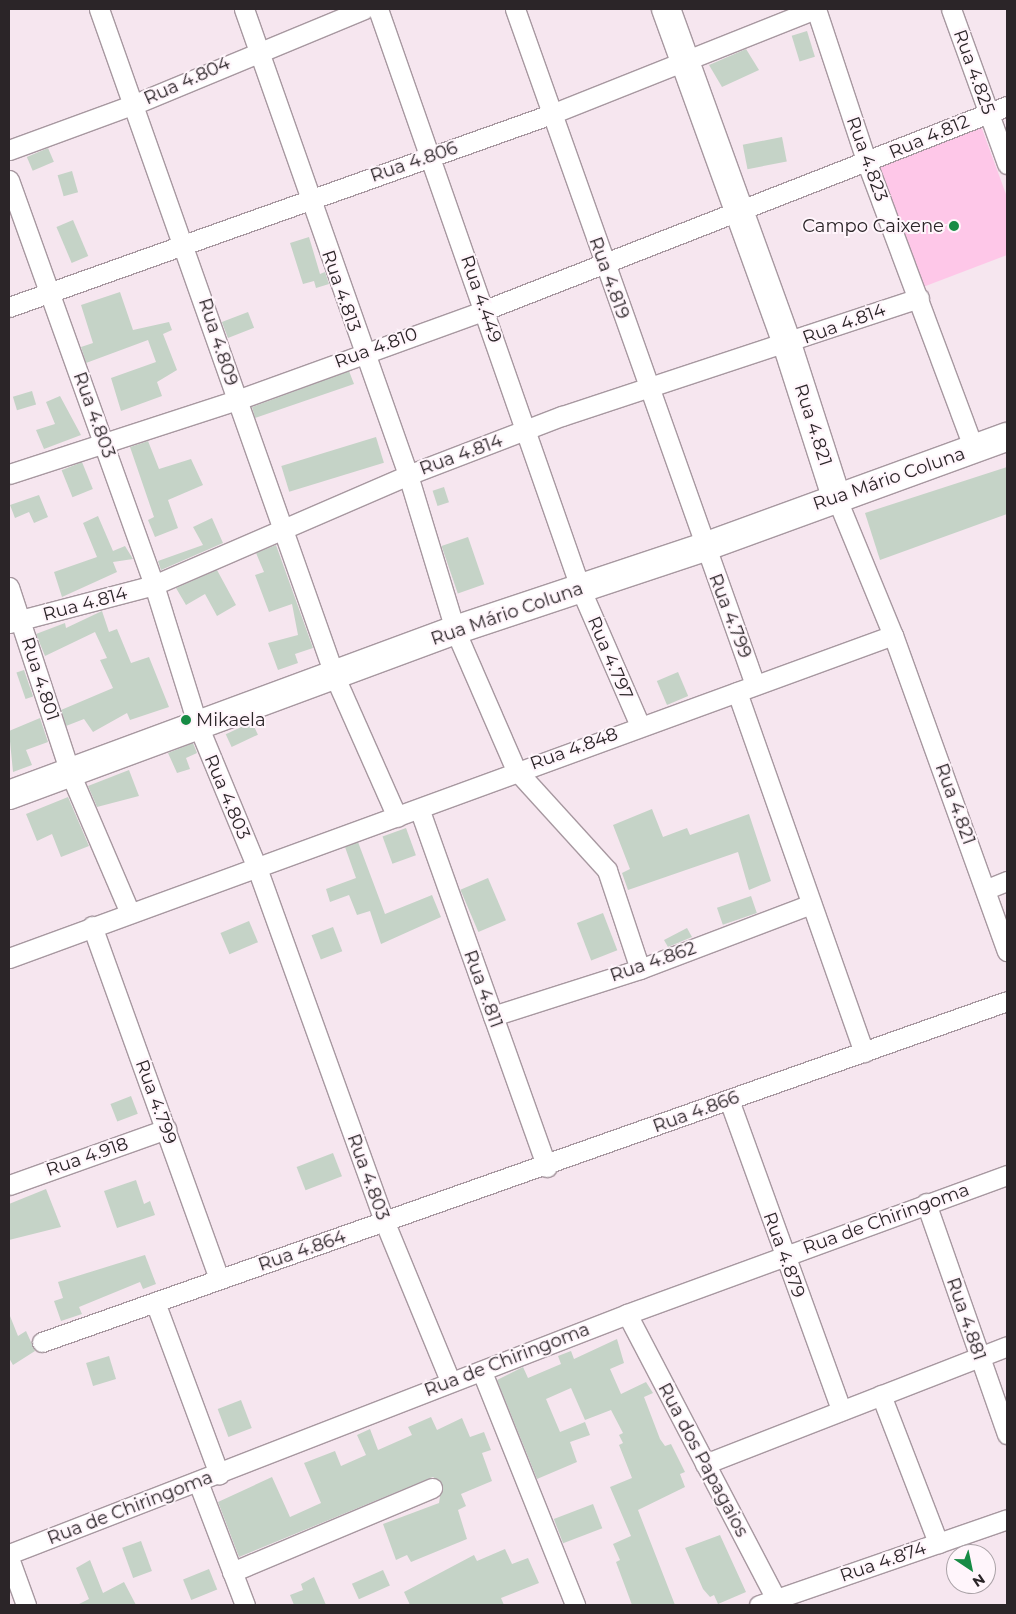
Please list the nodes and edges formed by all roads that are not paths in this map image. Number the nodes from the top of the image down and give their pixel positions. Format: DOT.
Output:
graph roads {
  1 [pos="99,9"];
  2 [pos="244,9"];
  3 [pos="364,9"];
  4 [pos="378,9"];
  5 [pos="515,9"];
  6 [pos="666,9"];
  7 [pos="816,9"];
  8 [pos="952,9"];
  9 [pos="259,50"];
  10 [pos="686,61"];
  11 [pos="135,104"];
  12 [pos="1007,106"];
  13 [pos="989,112"];
  14 [pos="554,113"];
  15 [pos="9,150"];
  16 [pos="430,157"];
  17 [pos="867,163"];
  18 [pos="1007,164"];
  19 [pos="9,180"];
  20 [pos="310,198"];
  21 [pos="740,213"];
  22 [pos="186,245"];
  23 [pos="602,263"];
  24 [pos="49,292"];
  25 [pos="919,298"];
  26 [pos="9,307"];
  27 [pos="486,310"];
  28 [pos="787,344"];
  29 [pos="363,352"];
  30 [pos="649,387"];
  31 [pos="237,400"];
  32 [pos="526,431"];
  33 [pos="1007,437"];
  34 [pos="104,443"];
  35 [pos="974,449"];
  36 [pos="9,474"];
  37 [pos="408,475"];
  38 [pos="836,497"];
  39 [pos="286,531"];
  40 [pos="704,547"];
  41 [pos="154,585"];
  42 [pos="9,587"];
  43 [pos="581,590"];
  44 [pos="15,622"];
  45 [pos="455,630"];
  46 [pos="893,634"];
  47 [pos="335,677"];
  48 [pos="755,686"];
  49 [pos="737,692"];
  50 [pos="197,724"];
  51 [pos="640,726"];
  52 [pos="516,770"];
  53 [pos="70,773"];
  54 [pos="9,795"];
  55 [pos="420,811"];
  56 [pos="397,817"];
  57 [pos="257,868"];
  58 [pos="1007,881"];
  59 [pos="987,889"];
  60 [pos="811,904"];
  61 [pos="130,914"];
  62 [pos="92,926"];
  63 [pos="1007,952"];
  64 [pos="9,958"];
  65 [pos="640,969"];
  66 [pos="1007,1001"];
  67 [pos="492,1016"];
  68 [pos="864,1052"];
  69 [pos="729,1100"];
  70 [pos="166,1129"];
  71 [pos="547,1167"];
  72 [pos="1007,1175"];
  73 [pos="9,1185"];
  74 [pos="926,1203"];
  75 [pos="384,1223"];
  76 [pos="784,1258"];
  77 [pos="219,1279"];
  78 [pos="155,1302"];
  79 [pos="627,1314"];
  80 [pos="42,1342"];
  81 [pos="1007,1346"];
  82 [pos="979,1356"];
  83 [pos="482,1372"];
  84 [pos="450,1381"];
  85 [pos="881,1395"];
  86 [pos="841,1410"];
  87 [pos="1007,1434"];
  88 [pos="705,1464"];
  89 [pos="219,1474"];
  90 [pos="198,1482"];
  91 [pos="432,1488"];
  92 [pos="1007,1519"];
  93 [pos="938,1543"];
  94 [pos="9,1554"];
  95 [pos="9,1558"];
  96 [pos="232,1572"];
  97 [pos="771,1603"];
  98 [pos="26,1605"];
  99 [pos="245,1605"];
  100 [pos="575,1605"];
  1 -- 11 [label="street, Rua 4.809"];
  2 -- 9 [label="street, Rua 4.813"];
  3 -- 9 [label="street, Rua 4.804"];
  4 -- 16 [label="street, Rua 4.449"];
  5 -- 14 [label="street, Rua 4.819"];
  6 -- 10 [label="main road, Rua 4.821"];
  7 -- 10 [label="street, Rua 4.806"];
  7 -- 17 [label="street, Rua 4.823"];
  8 -- 13 [label="street, Rua 4.825"];
  9 -- 11 [label="street, Rua 4.804"];
  9 -- 20 [label="street, Rua 4.813"];
  10 -- 14 [label="street, Rua 4.806"];
  10 -- 21 [label="main road, Rua 4.821"];
  11 -- 15 [label="street, Rua 4.804"];
  11 -- 22 [label="street, Rua 4.809"];
  12 -- 13 [label="street, Rua 4.812"];
  13 -- 17 [label="street, Rua 4.812"];
  13 -- 18 [label="street, Rua 4.825"];
  14 -- 16 [label="street, Rua 4.806"];
  14 -- 23 [label="street, Rua 4.819"];
  16 -- 20 [label="street, Rua 4.806"];
  16 -- 27 [label="street, Rua 4.449"];
  17 -- 21 [label="street, Rua 4.812"];
  17 -- 25 [label="street, Rua 4.823"];
  19 -- 24 [label="street, Rua 4.803"];
  20 -- 22 [label="street, Rua 4.806"];
  20 -- 29 [label="street, Rua 4.813"];
  21 -- 23 [label="street, Rua 4.810"];
  21 -- 28 [label="main road, Rua 4.821"];
  22 -- 24 [label="street, Rua 4.806"];
  22 -- 31 [label="street, Rua 4.809"];
  23 -- 27 [label="street, Rua 4.810"];
  23 -- 30 [label="street, Rua 4.819"];
  24 -- 26 [label="street, Rua 4.806"];
  24 -- 34 [label="street, Rua 4.803"];
  25 -- 28 [label="street, Rua 4.814"];
  25 -- 35 [label="street, Rua 4.823"];
  27 -- 29 [label="street, Rua 4.810"];
  27 -- 32 [label="street, Rua 4.449"];
  28 -- 30 [label="street, Rua 4.814"];
  28 -- 38 [label="main road, Rua 4.821"];
  29 -- 31 [label="street, Rua 4.810"];
  29 -- 37 [label="street, Rua 4.813"];
  30 -- 32 [label="street, Rua 4.814"];
  30 -- 40 [label="street, Rua 4.819"];
  31 -- 34 [label="street, Rua 4.810"];
  31 -- 39 [label="street, Rua 4.809"];
  32 -- 37 [label="street, Rua 4.814"];
  32 -- 43 [label="street, Rua 4.449"];
  33 -- 35 [label="main road, Rua Mário Coluna"];
  34 -- 36 [label="street, Rua 4.810"];
  34 -- 41 [label="street, Rua 4.803"];
  35 -- 38 [label="main road, Rua Mário Coluna"];
  37 -- 39 [label="street, Rua 4.814"];
  37 -- 45 [label="street, Rua 4.813"];
  38 -- 40 [label="main road, Rua Mário Coluna"];
  38 -- 46 [label="street, Rua 4.821"];
  39 -- 41 [label="street, Rua 4.814"];
  39 -- 47 [label="street, Rua 4.809"];
  40 -- 43 [label="main road, Rua Mário Coluna"];
  40 -- 48 [label="street, Rua 4.799"];
  41 -- 44 [label="street, Rua 4.814"];
  41 -- 50 [label="street, Rua 4.803"];
  42 -- 44 [label="street, Rua 4.801"];
  43 -- 45 [label="main road, Rua Mário Coluna"];
  43 -- 51 [label="street, Rua 4.797"];
  44 -- 53 [label="street, Rua 4.801"];
  45 -- 47 [label="main road, Rua Mário Coluna"];
  45 -- 52 [label="street, Rua 4.813"];
  46 -- 48 [label="street, Rua 4.848"];
  46 -- 59 [label="street, Rua 4.821"];
  47 -- 50 [label="main road, Rua Mário Coluna"];
  47 -- 56 [label="street, Rua 4.809"];
  48 -- 49 [label="street, Rua 4.848"];
  49 -- 51 [label="street, Rua 4.848"];
  49 -- 60 [label="street"];
  50 -- 53 [label="main road, Rua Mário Coluna"];
  50 -- 57 [label="street, Rua 4.803"];
  51 -- 52 [label="street, Rua 4.848"];
  52 -- 55 [label="street, Rua 4.848"];
  52 -- 65 [label="street"];
  53 -- 54 [label="main road, Rua Mário Coluna"];
  53 -- 61 [label="street, Rua 4.801"];
  55 -- 56 [label="street, Rua 4.848"];
  55 -- 67 [label="street, Rua 4.811"];
  56 -- 57 [label="street, Rua 4.848"];
  57 -- 61 [label="street, Rua 4.848"];
  57 -- 75 [label="street, Rua 4.803"];
  58 -- 59 [label="street"];
  59 -- 63 [label="street, Rua 4.821"];
  60 -- 65 [label="street, Rua 4.862"];
  60 -- 68 [label="street"];
  61 -- 62 [label="street, Rua 4.848"];
  62 -- 64 [label="street, Rua 4.848"];
  62 -- 70 [label="street, Rua 4.799"];
  65 -- 67 [label="street, Rua 4.862"];
  66 -- 68 [label="street, Rua 4.866"];
  67 -- 71 [label="street, Rua 4.811"];
  68 -- 69 [label="street, Rua 4.866"];
  69 -- 71 [label="street, Rua 4.866"];
  69 -- 76 [label="street, Rua 4.879"];
  70 -- 73 [label="street, Rua 4.918"];
  70 -- 77 [label="street, Rua 4.799"];
  71 -- 75 [label="street, Rua 4.866"];
  72 -- 74 [label="street, Rua de Chiringoma"];
  74 -- 76 [label="street, Rua de Chiringoma"];
  74 -- 82 [label="street, Rua 4.881"];
  75 -- 77 [label="street, Rua 4.864"];
  75 -- 84 [label="street, Rua 4.803"];
  76 -- 79 [label="street, Rua de Chiringoma"];
  76 -- 86 [label="street, Rua 4.879"];
  77 -- 78 [label="street, Rua 4.864"];
  78 -- 80 [label="street, Rua 4.864"];
  78 -- 89 [label="street"];
  79 -- 83 [label="street, Rua de Chiringoma"];
  79 -- 88 [label="street, Rua dos Papagaios"];
  81 -- 82 [label="street"];
  82 -- 85 [label="street"];
  82 -- 87 [label="street, Rua 4.881"];
  83 -- 84 [label="street, Rua de Chiringoma"];
  83 -- 100 [label="street"];
  84 -- 89 [label="street, Rua de Chiringoma"];
  85 -- 86 [label="street"];
  85 -- 93 [label="street"];
  86 -- 88 [label="street"];
  88 -- 97 [label="street, Rua dos Papagaios"];
  89 -- 90 [label="street, Rua de Chiringoma"];
  90 -- 94 [label="street, Rua de Chiringoma"];
  90 -- 96 [label="street"];
  91 -- 96 [label="street"];
  92 -- 93 [label="street, Rua 4.874"];
  93 -- 97 [label="street, Rua 4.874"];
  95 -- 98 [label="street"];
  96 -- 99 [label="street"];
}
